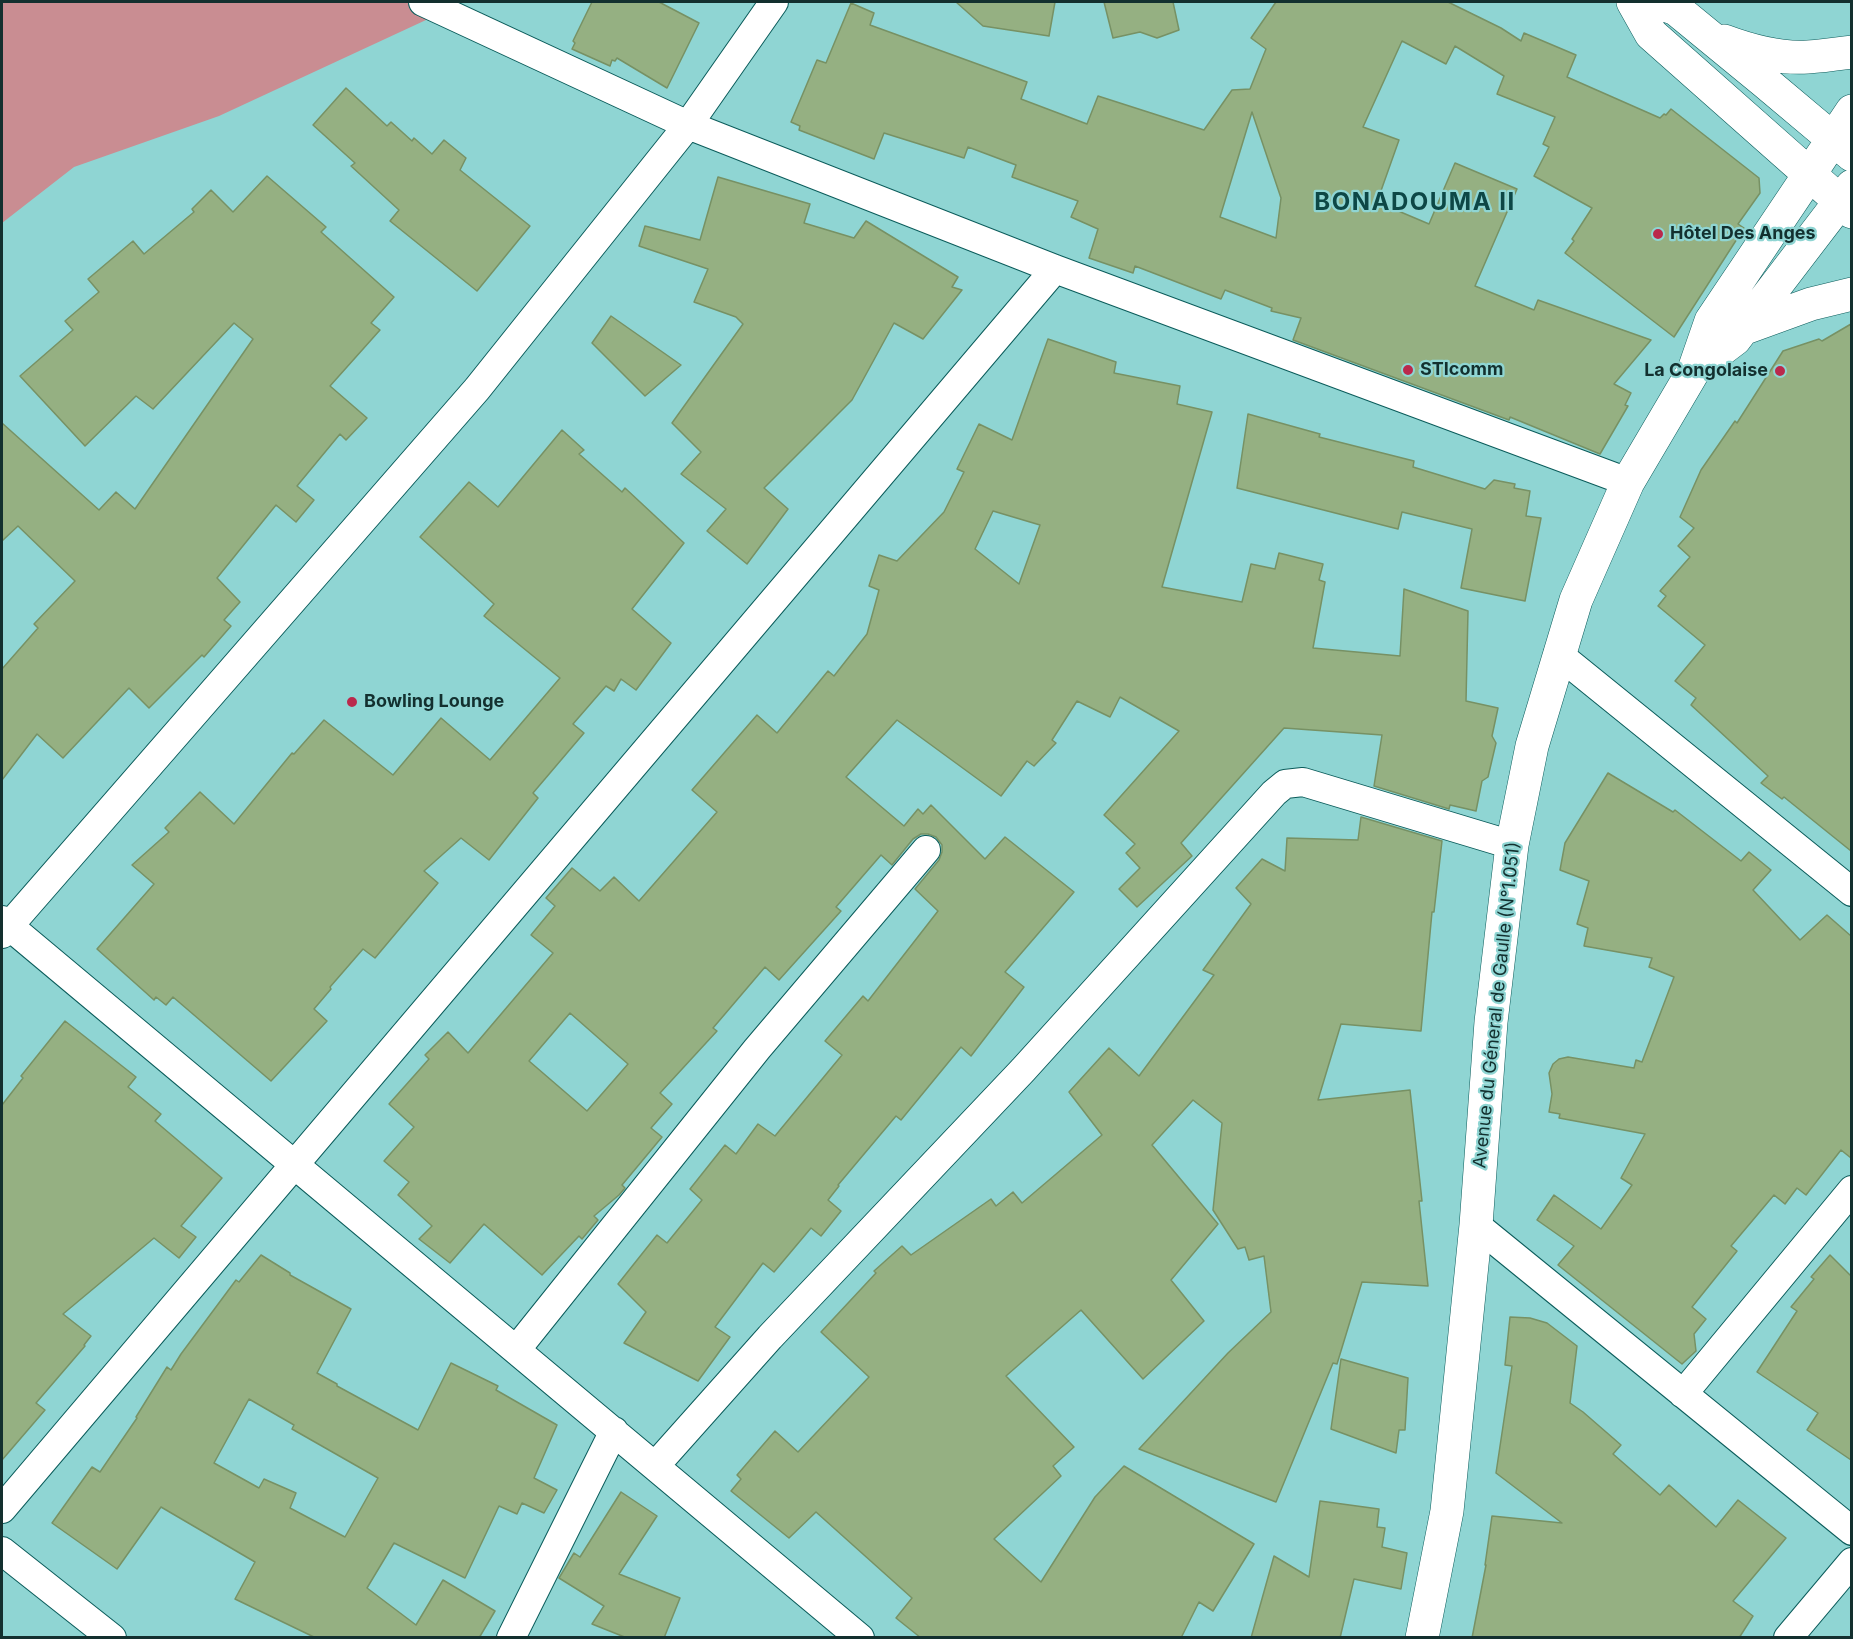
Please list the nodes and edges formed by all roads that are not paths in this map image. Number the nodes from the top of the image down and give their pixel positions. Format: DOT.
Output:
graph roads {
  1 [pos="423,2"];
  2 [pos="774,2"];
  3 [pos="1633,2"];
  4 [pos="1656,2"];
  5 [pos="1707,35"];
  6 [pos="1851,52"];
  7 [pos="1851,111"];
  8 [pos="688,125"];
  9 [pos="1842,147"];
  10 [pos="1808,175"];
  11 [pos="1848,200"];
  12 [pos="1055,269"];
  13 [pos="1851,294"];
  14 [pos="1745,328"];
  15 [pos="1694,370"];
  16 [pos="1628,482"];
  17 [pos="1558,654"];
  18 [pos="1512,845"];
  19 [pos="926,850"];
  20 [pos="1851,892"];
  21 [pos="4,927"];
  22 [pos="293,1164"];
  23 [pos="1851,1190"];
  24 [pos="1476,1225"];
  25 [pos="516,1350"];
  26 [pos="1683,1394"];
  27 [pos="614,1431"];
  28 [pos="655,1466"];
  29 [pos="2,1509"];
  30 [pos="1851,1531"];
  31 [pos="2,1551"];
  32 [pos="1851,1562"];
  33 [pos="112,1638"];
  34 [pos="511,1638"];
  35 [pos="860,1638"];
  36 [pos="1422,1638"];
  37 [pos="1788,1638"];
  1 -- 8 [label="street"];
  2 -- 8 [label="street"];
  3 -- 10 [label="main road"];
  4 -- 5 [label="main road"];
  5 -- 6 [label="main road"];
  5 -- 9 [label="main road"];
  7 -- 9 [label="main road, Avenue du Géneral de Gaulle (N°1.051)"];
  8 -- 12 [label="street"];
  8 -- 21 [label="street"];
  9 -- 10 [label="main road, Avenue du Géneral de Gaulle (N°1.051)"];
  10 -- 11 [label="main road"];
  10 -- 15 [label="main road, Avenue du Géneral de Gaulle (N°1.051)"];
  11 -- 14 [label="main road, Avenue du Géneral de Gaulle (N°1.051)"];
  12 -- 16 [label="street"];
  12 -- 22 [label="street"];
  13 -- 14 [label="main road"];
  14 -- 15 [label="main road, Avenue du Géneral de Gaulle (N°1.051)"];
  15 -- 16 [label="main road, Avenue du Géneral de Gaulle (N°1.051)"];
  16 -- 17 [label="main road, Avenue du Géneral de Gaulle (N°1.051)"];
  17 -- 18 [label="main road, Avenue du Géneral de Gaulle (N°1.051)"];
  17 -- 20 [label="street"];
  18 -- 24 [label="main road, Avenue du Géneral de Gaulle (N°1.051)"];
  18 -- 28 [label="street"];
  19 -- 25 [label="street"];
  21 -- 22 [label="street"];
  22 -- 25 [label="street"];
  22 -- 29 [label="street"];
  23 -- 26 [label="street"];
  24 -- 26 [label="street"];
  24 -- 36 [label="main road, Avenue du Géneral de Gaulle (N°1.051)"];
  25 -- 27 [label="street"];
  26 -- 30 [label="street"];
  27 -- 28 [label="street"];
  27 -- 34 [label="street"];
  28 -- 35 [label="street"];
  31 -- 33 [label="street"];
  32 -- 37 [label="street"];
}
